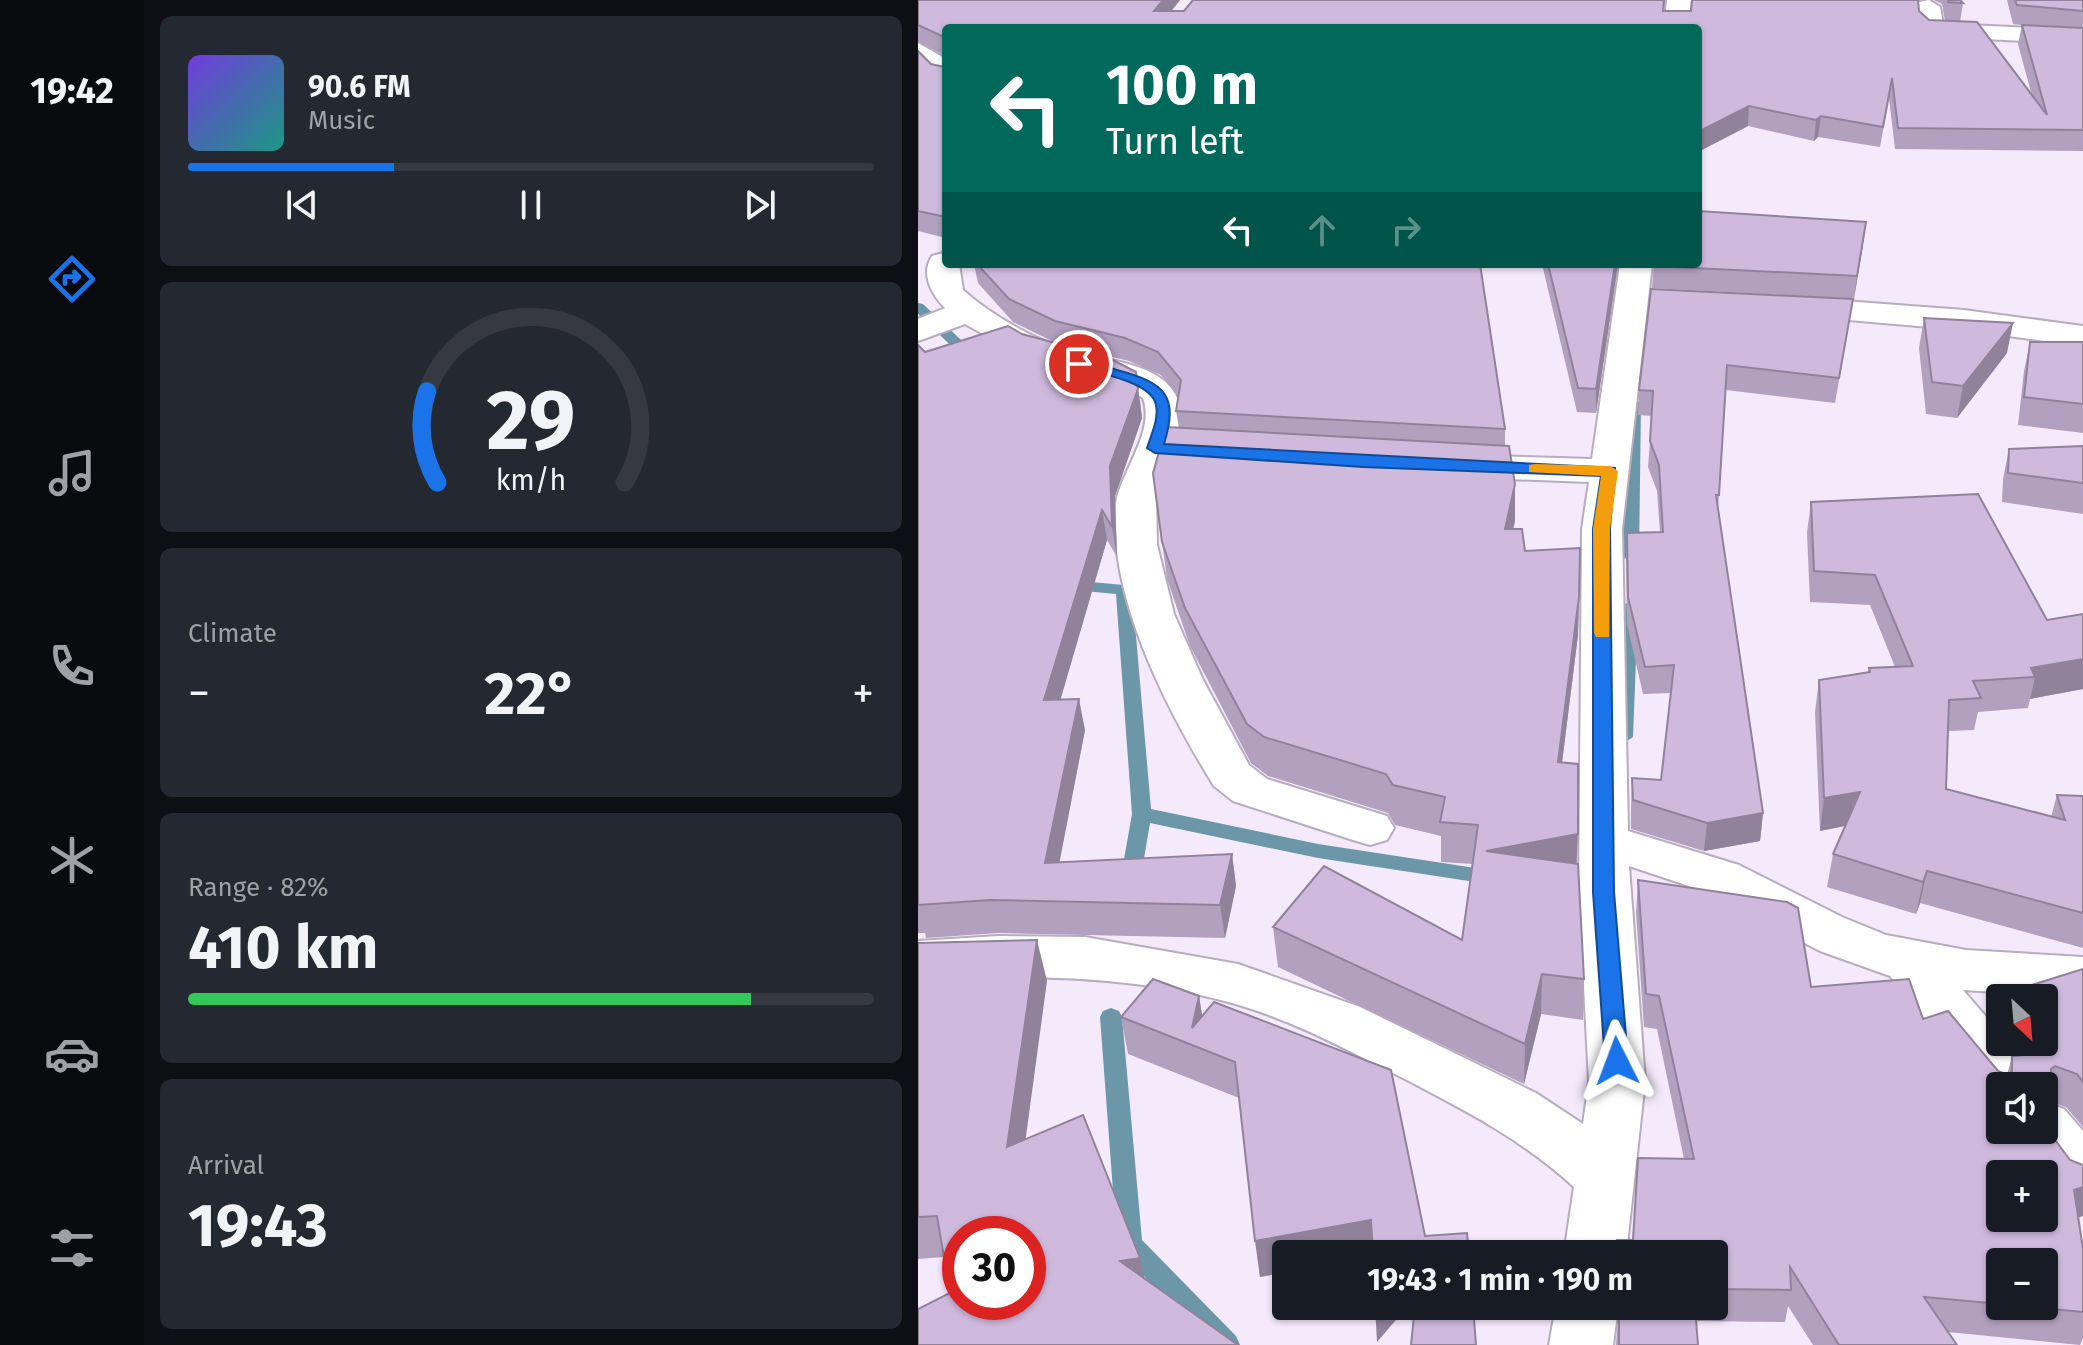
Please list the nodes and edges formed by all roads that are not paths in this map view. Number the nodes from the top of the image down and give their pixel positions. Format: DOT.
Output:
graph roads {
  1 [pos="1679,0"];
  2 [pos="1928,7"];
  3 [pos="1676,24"];
  4 [pos="2083,37"];
  5 [pos="918,51"];
  6 [pos="942,71"];
  7 [pos="943,268"];
  8 [pos="1644,288"];
  9 [pos="1758,305"];
  10 [pos="967,311"];
  11 [pos="918,331"];
  12 [pos="2083,336"];
  13 [pos="1421,465"];
  14 [pos="1610,471"];
  15 [pos="1370,828"];
  16 [pos="1604,842"];
  17 [pos="1906,958"];
  18 [pos="918,961"];
  19 [pos="2083,977"];
  20 [pos="2000,1072"];
  21 [pos="2058,1143"];
  22 [pos="2083,1173"];
  23 [pos="1607,1180"];
  24 [pos="1597,1240"];
  25 [pos="1585,1320"];
  26 [pos="1581,1345"];
  1 -- 3 [label="street"];
  2 -- 4 [label="street"];
  5 -- 6 [label="street"];
  7 -- 10 [label="street"];
  8 -- 14 [label="street"];
  9 -- 12 [label="street"];
  10 -- 11 [label="street"];
  10 -- 15 [label="street"];
  13 -- 14 [label="street"];
  14 -- 16 [label="street"];
  16 -- 17 [label="street"];
  16 -- 23 [label="street"];
  17 -- 19 [label="street"];
  17 -- 20 [label="street"];
  18 -- 23 [label="street"];
  21 -- 22 [label="street"];
  23 -- 24 [label="street"];
  25 -- 26 [label="street"];
}
